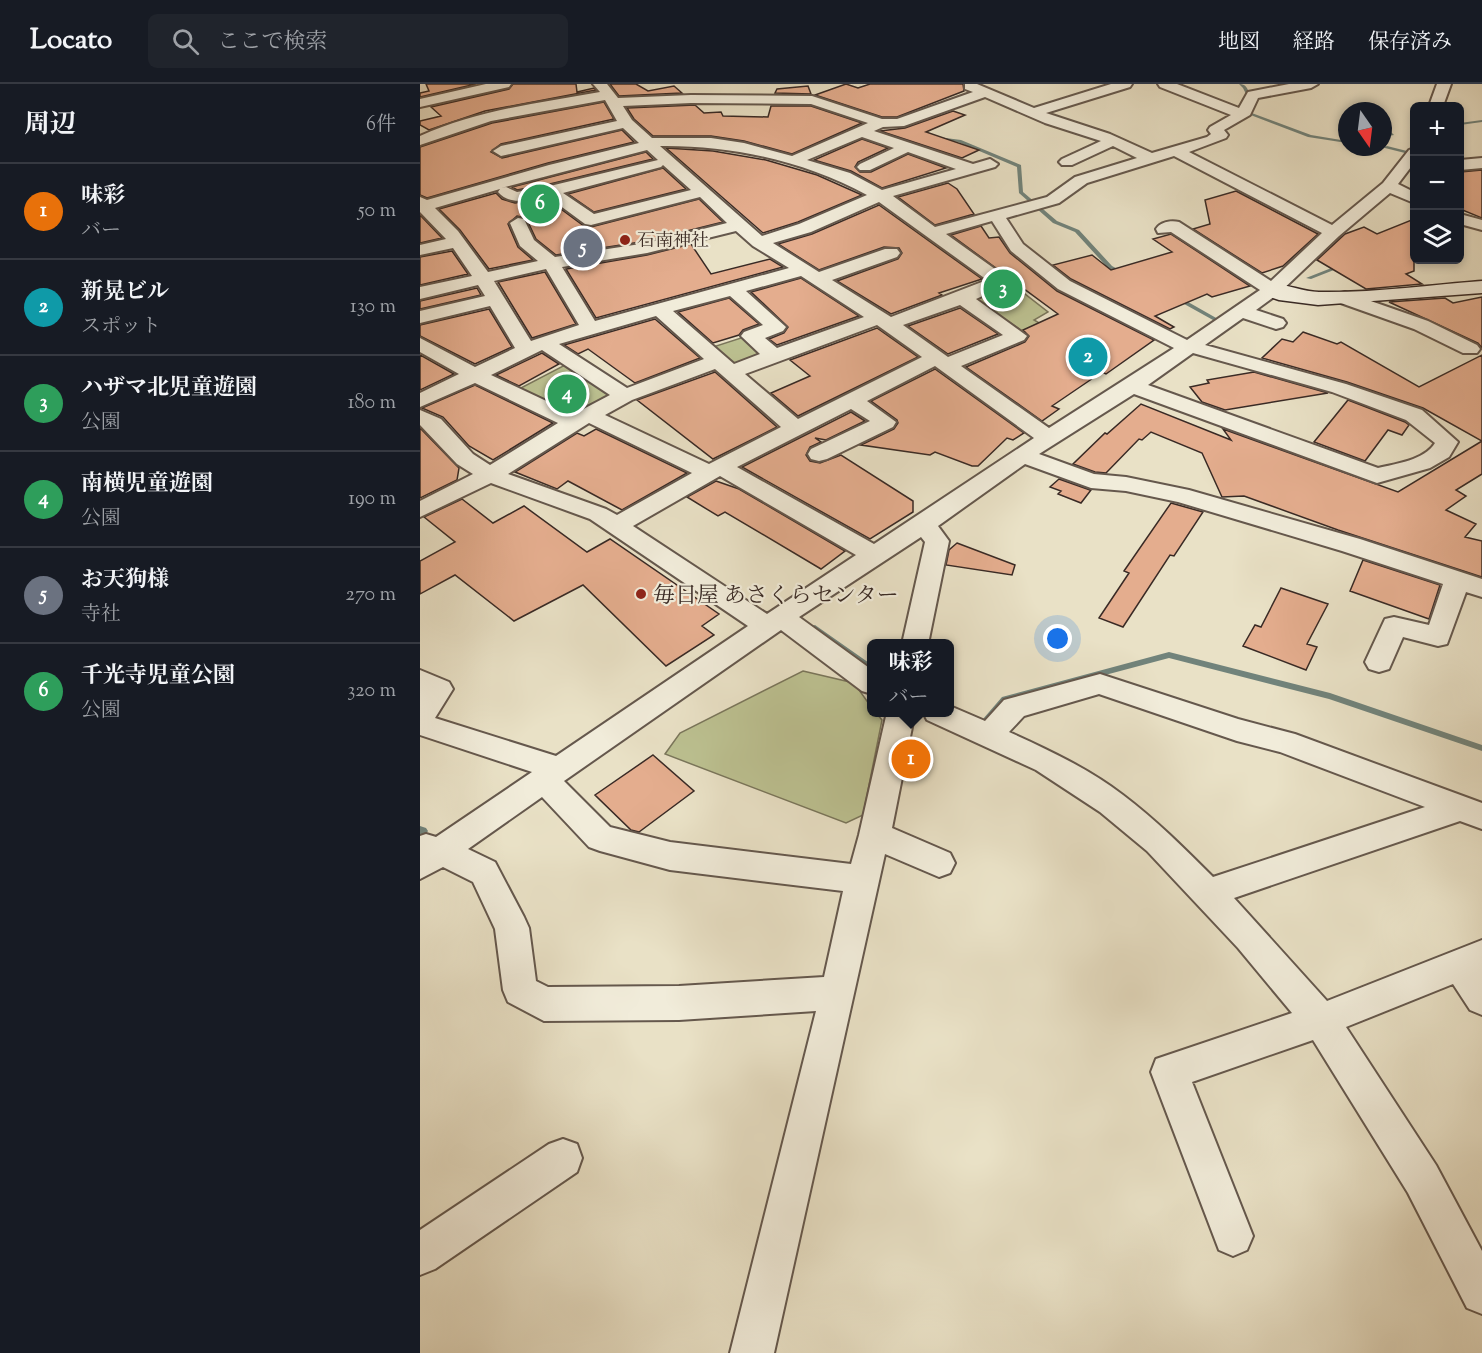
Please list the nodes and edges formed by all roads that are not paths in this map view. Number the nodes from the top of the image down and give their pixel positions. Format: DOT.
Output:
graph roads {
  1 [pos="504,84"];
  2 [pos="673,84"];
  3 [pos="965,84"];
  4 [pos="1125,84"];
  5 [pos="1165,84"];
  6 [pos="1309,84"];
  7 [pos="1444,84"];
  8 [pos="818,85"];
  9 [pos="465,86"];
  10 [pos="420,89"];
  11 [pos="986,92"];
  12 [pos="607,94"];
  13 [pos="701,100"];
  14 [pos="812,100"];
  15 [pos="1437,102"];
  16 [pos="420,103"];
  17 [pos="480,103"];
  18 [pos="1032,112"];
  19 [pos="1242,114"];
  20 [pos="491,117"];
  21 [pos="420,118"];
  22 [pos="626,123"];
  23 [pos="881,123"];
  24 [pos="862,132"];
  25 [pos="420,141"];
  26 [pos="1112,141"];
  27 [pos="648,145"];
  28 [pos="907,147"];
  29 [pos="501,151"];
  30 [pos="1175,151"];
  31 [pos="1413,156"];
  32 [pos="1150,158"];
  33 [pos="793,161"];
  34 [pos="667,162"];
  35 [pos="1067,162"];
  36 [pos="1482,163"];
  37 [pos="990,164"];
  38 [pos="1464,165"];
  39 [pos="865,167"];
  40 [pos="973,169"];
  41 [pos="1406,170"];
  42 [pos="682,176"];
  43 [pos="666,180"];
  44 [pos="494,185"];
  45 [pos="1389,186"];
  46 [pos="550,191"];
  47 [pos="702,192"];
  48 [pos="880,195"];
  49 [pos="1410,196"];
  50 [pos="591,198"];
  51 [pos="569,203"];
  52 [pos="422,205"];
  53 [pos="996,216"];
  54 [pos="1464,220"];
  55 [pos="518,223"];
  56 [pos="738,225"];
  57 [pos="1482,225"];
  58 [pos="1173,226"];
  59 [pos="934,232"];
  60 [pos="1333,232"];
  61 [pos="457,242"];
  62 [pos="759,242"];
  63 [pos="420,250"];
  64 [pos="891,253"];
  65 [pos="551,263"];
  66 [pos="810,274"];
  67 [pos="483,278"];
  68 [pos="1482,287"];
  69 [pos="734,290"];
  70 [pos="1272,290"];
  71 [pos="420,293"];
  72 [pos="962,298"];
  73 [pos="1345,298"];
  74 [pos="495,299"];
  75 [pos="660,310"];
  76 [pos="1241,311"];
  77 [pos="420,317"];
  78 [pos="884,321"];
  79 [pos="1276,323"];
  80 [pos="590,328"];
  81 [pos="420,344"];
  82 [pos="535,346"];
  83 [pos="1188,348"];
  84 [pos="1470,349"];
  85 [pos="774,356"];
  86 [pos="941,361"];
  87 [pos="724,367"];
  88 [pos="475,375"];
  89 [pos="1132,386"];
  90 [pos="625,396"];
  91 [pos="852,400"];
  92 [pos="420,401"];
  93 [pos="420,416"];
  94 [pos="581,419"];
  95 [pos="796,429"];
  96 [pos="1048,438"];
  97 [pos="819,454"];
  98 [pos="1023,456"];
  99 [pos="714,470"];
  100 [pos="490,476"];
  101 [pos="420,510"];
  102 [pos="924,524"];
  103 [pos="616,526"];
  104 [pos="874,555"];
  105 [pos="1457,580"];
  106 [pos="1482,588"];
  107 [pos="775,623"];
  108 [pos="916,639"];
  109 [pos="1379,662"];
  110 [pos="420,680"];
  111 [pos="867,681"];
  112 [pos="900,717"];
  113 [pos="948,717"];
  114 [pos="420,718"];
  115 [pos="420,724"];
  116 [pos="989,736"];
  117 [pos="551,774"];
  118 [pos="1472,812"];
  119 [pos="875,835"];
  120 [pos="426,854"];
  121 [pos="939,863"];
  122 [pos="862,879"];
  123 [pos="1210,897"];
  124 [pos="1471,961"];
  125 [pos="838,993"];
  126 [pos="1482,998"];
  127 [pos="1321,1020"];
  128 [pos="563,1158"];
  129 [pos="1233,1236"];
  130 [pos="420,1254"];
  131 [pos="1482,1293"];
  132 [pos="752,1353"];
  1 -- 9 [label="street"];
  2 -- 13 [label="street"];
  3 -- 11 [label="street"];
  4 -- 18 [label="street"];
  5 -- 19 [label="street"];
  6 -- 19 [label="street"];
  7 -- 15 [label="street"];
  8 -- 14 [label="street"];
  9 -- 10 [label="street"];
  9 -- 16 [label="street"];
  9 -- 17 [label="street"];
  11 -- 18 [label="street"];
  11 -- 23 [label="street"];
  12 -- 13 [label="street"];
  12 -- 20 [label="street"];
  12 -- 22 [label="street"];
  13 -- 14 [label="street"];
  14 -- 23 [label="street"];
  17 -- 20 [label="street"];
  17 -- 21 [label="street"];
  18 -- 26 [label="street"];
  19 -- 30 [label="street"];
  20 -- 25 [label="street"];
  22 -- 27 [label="street"];
  22 -- 29 [label="street"];
  23 -- 24 [label="street"];
  24 -- 28 [label="street"];
  24 -- 33 [label="street"];
  26 -- 32 [label="street"];
  26 -- 35 [label="street"];
  27 -- 33 [label="street"];
  27 -- 34 [label="street"];
  27 -- 44 [label="street"];
  28 -- 39 [label="street"];
  28 -- 40 [label="street"];
  30 -- 32 [label="street"];
  30 -- 60 [label="street"];
  31 -- 41 [label="street"];
  32 -- 53 [label="street"];
  33 -- 48 [label="street"];
  34 -- 42 [label="street"];
  34 -- 46 [label="street"];
  36 -- 38 [label="street"];
  37 -- 40 [label="street"];
  40 -- 48 [label="street"];
  41 -- 45 [label="street"];
  42 -- 43 [label="street"];
  42 -- 47 [label="street"];
  44 -- 46 [label="street"];
  44 -- 52 [label="street"];
  45 -- 49 [label="street"];
  45 -- 60 [label="street"];
  46 -- 51 [label="street"];
  47 -- 51 [label="street"];
  47 -- 56 [label="street"];
  48 -- 59 [label="street"];
  48 -- 62 [label="street"];
  50 -- 51 [label="street"];
  52 -- 61 [label="street"];
  53 -- 59 [label="street"];
  53 -- 83 [label="street"];
  54 -- 57 [label="street"];
  55 -- 65 [label="street"];
  56 -- 62 [label="street"];
  56 -- 65 [label="street"];
  58 -- 70 [label="street"];
  59 -- 72 [label="street"];
  60 -- 70 [label="street"];
  61 -- 63 [label="street"];
  61 -- 67 [label="street"];
  62 -- 66 [label="street"];
  64 -- 66 [label="street"];
  65 -- 67 [label="street"];
  65 -- 80 [label="street"];
  66 -- 69 [label="street"];
  66 -- 78 [label="street"];
  67 -- 71 [label="street"];
  67 -- 74 [label="street"];
  68 -- 73 [label="street"];
  69 -- 75 [label="street"];
  69 -- 85 [label="street"];
  70 -- 73 [label="street"];
  70 -- 76 [label="street"];
  72 -- 78 [label="street"];
  72 -- 86 [label="street"];
  73 -- 84 [label="street"];
  74 -- 77 [label="street"];
  74 -- 82 [label="street"];
  75 -- 80 [label="street"];
  75 -- 87 [label="street"];
  76 -- 79 [label="street"];
  76 -- 83 [label="street"];
  78 -- 85 [label="street"];
  78 -- 86 [label="street"];
  80 -- 82 [label="street"];
  81 -- 88 [label="street"];
  82 -- 88 [label="street"];
  82 -- 90 [label="street"];
  83 -- 89 [label="street"];
  83 -- 89 [label="street"];
  85 -- 87 [label="street"];
  86 -- 91 [label="street"];
  86 -- 96 [label="street"];
  87 -- 90 [label="street"];
  87 -- 95 [label="street"];
  88 -- 92 [label="street"];
  88 -- 94 [label="street"];
  89 -- 96 [label="street"];
  90 -- 94 [label="street"];
  91 -- 95 [label="street"];
  91 -- 97 [label="street"];
  93 -- 100 [label="street"];
  94 -- 99 [label="street"];
  94 -- 100 [label="street"];
  95 -- 99 [label="street"];
  96 -- 98 [label="street"];
  98 -- 102 [label="street"];
  98 -- 105 [label="street"];
  99 -- 103 [label="street"];
  99 -- 104 [label="street"];
  100 -- 101 [label="street"];
  100 -- 103 [label="street"];
  102 -- 104 [label="street"];
  102 -- 108 [label="street"];
  103 -- 107 [label="street"];
  104 -- 107 [label="street"];
  105 -- 106 [label="street"];
  105 -- 109 [label="street"];
  107 -- 111 [label="street"];
  107 -- 117 [label="street"];
  110 -- 114 [label="street"];
  112 -- 119 [label="street"];
  113 -- 116 [label="street"];
  115 -- 117 [label="street"];
  116 -- 118 [label="street"];
  116 -- 123 [label="street"];
  117 -- 120 [label="street"];
  117 -- 122 [label="street"];
  118 -- 123 [label="street"];
  119 -- 121 [label="street"];
  119 -- 122 [label="street"];
  120 -- 125 [label="street"];
  122 -- 125 [label="street"];
  123 -- 127 [label="street"];
  124 -- 126 [label="street"];
  124 -- 127 [label="street"];
  125 -- 132 [label="street"];
  127 -- 129 [label="street"];
  127 -- 131 [label="street"];
  128 -- 130 [label="street"];
}
